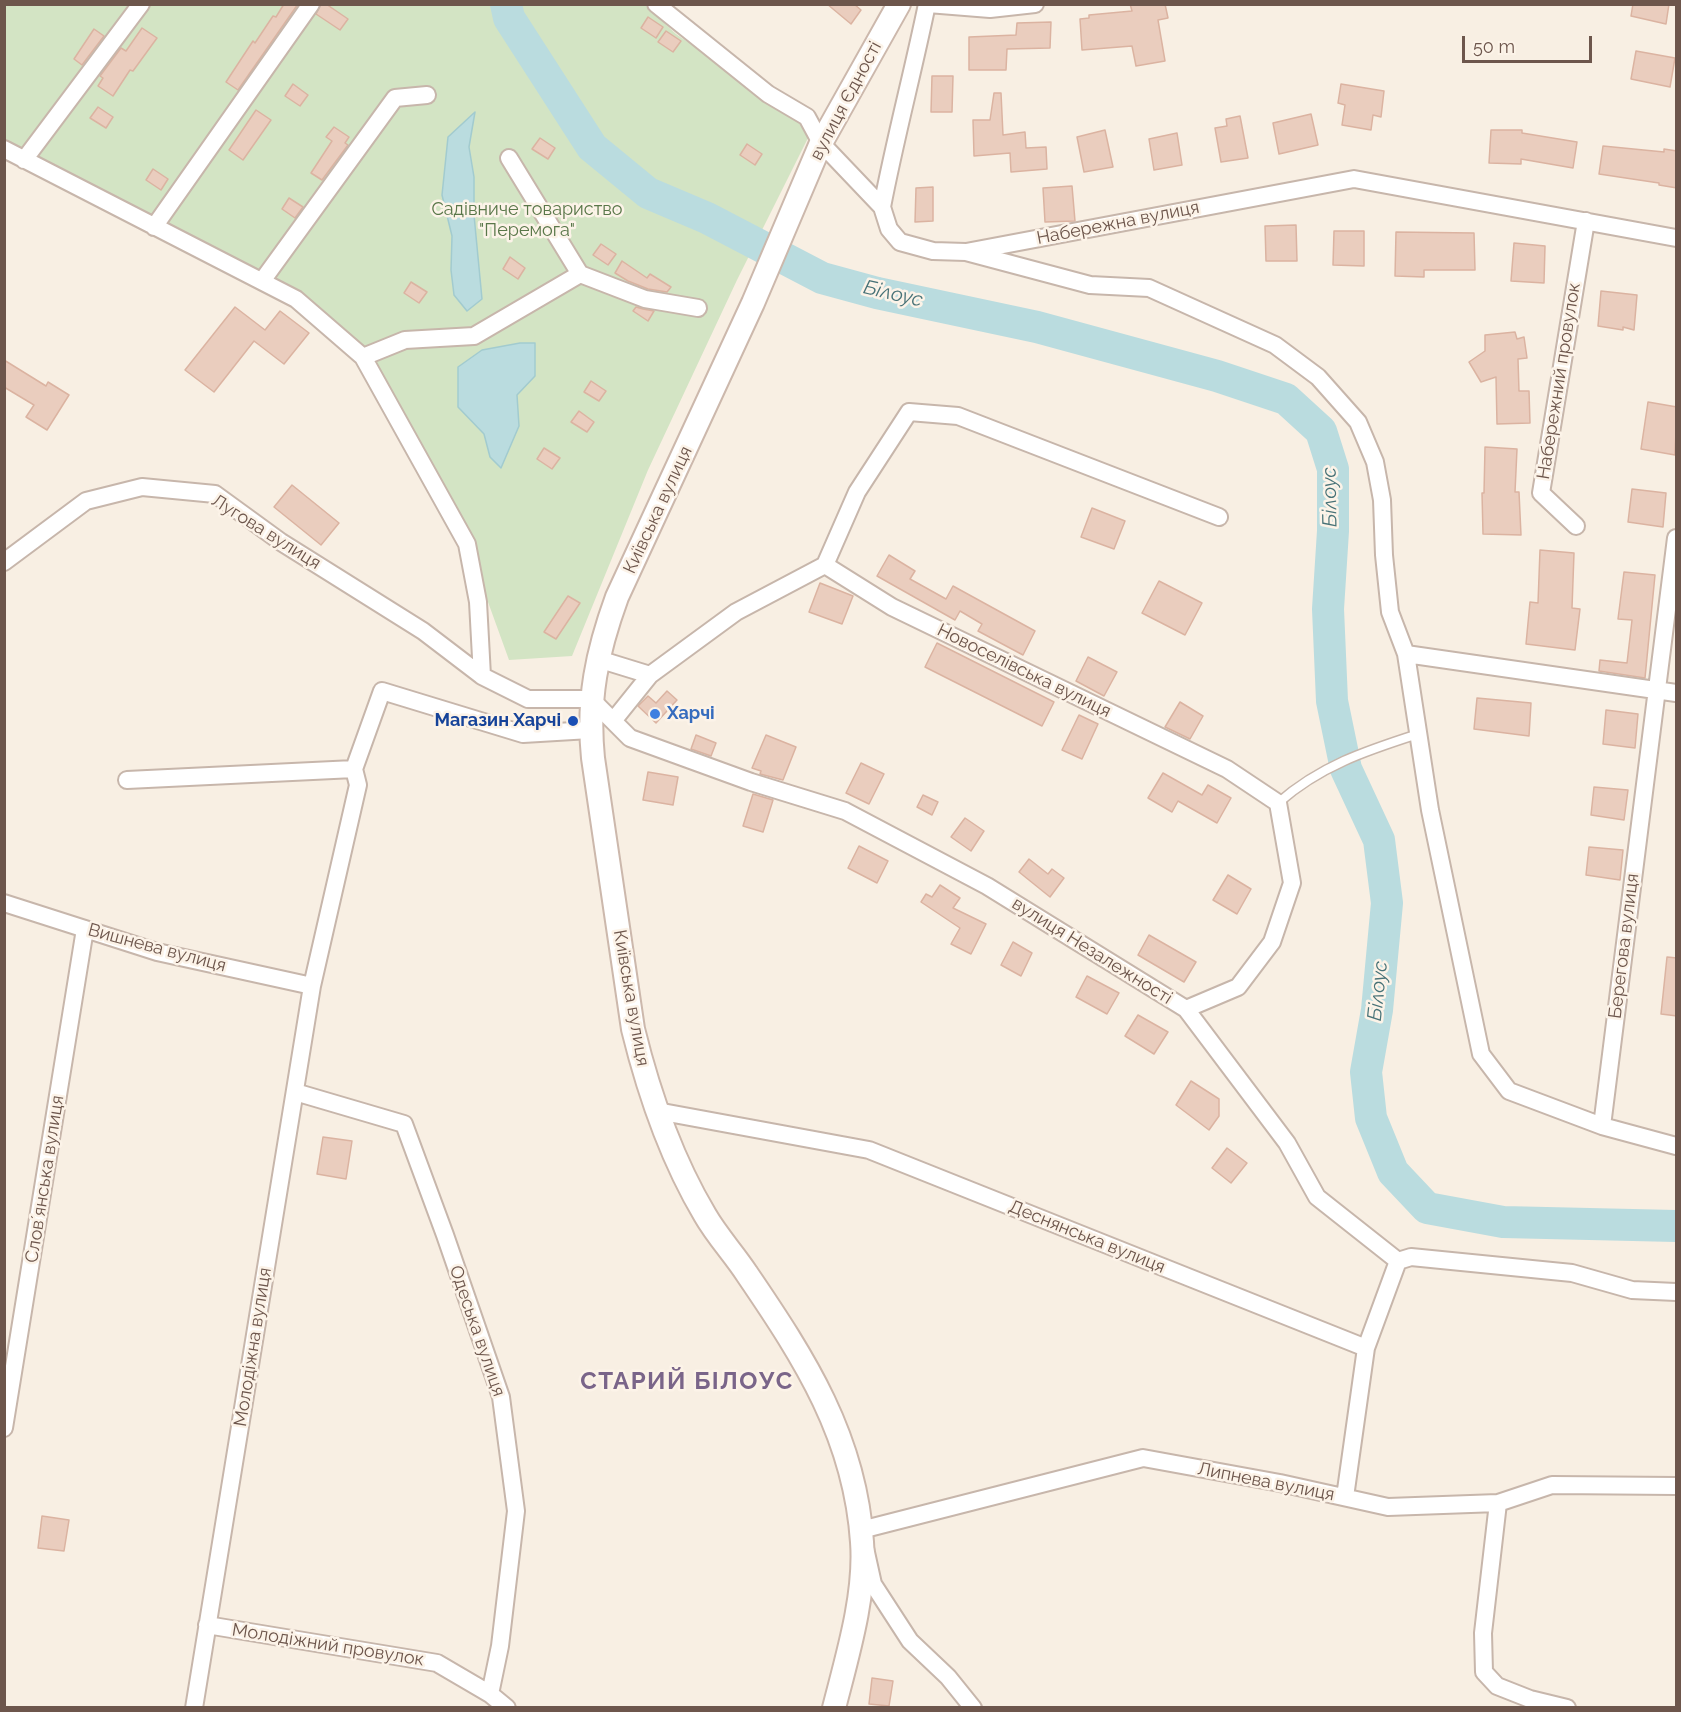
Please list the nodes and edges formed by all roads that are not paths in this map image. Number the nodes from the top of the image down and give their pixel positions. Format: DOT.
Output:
graph roads {
  1 [pos="141,4"];
  2 [pos="311,4"];
  3 [pos="656,4"];
  4 [pos="898,4"];
  5 [pos="927,4"];
  6 [pos="1035,4"];
  7 [pos="427,95"];
  8 [pos="821,143"];
  9 [pos="4,149"];
  10 [pos="509,158"];
  11 [pos="24,160"];
  12 [pos="882,207"];
  13 [pos="1586,221"];
  14 [pos="154,226"];
  15 [pos="1677,238"];
  16 [pos="966,252"];
  17 [pos="580,273"];
  18 [pos="262,281"];
  19 [pos="753,303"];
  20 [pos="698,308"];
  21 [pos="363,357"];
  22 [pos="1219,518"];
  23 [pos="1576,526"];
  24 [pos="1677,538"];
  25 [pos="4,562"];
  26 [pos="825,565"];
  27 [pos="1406,654"];
  28 [pos="598,659"];
  29 [pos="650,675"];
  30 [pos="482,676"];
  31 [pos="1656,690"];
  32 [pos="1677,693"];
  33 [pos="591,699"];
  34 [pos="613,721"];
  35 [pos="590,730"];
  36 [pos="1418,734"];
  37 [pos="354,770"];
  38 [pos="127,780"];
  39 [pos="1278,803"];
  40 [pos="4,903"];
  41 [pos="85,929"];
  42 [pos="312,986"];
  43 [pos="1186,1009"];
  44 [pos="295,1092"];
  45 [pos="657,1111"];
  46 [pos="1602,1126"];
  47 [pos="1677,1146"];
  48 [pos="1398,1262"];
  49 [pos="1677,1292"];
  50 [pos="1366,1348"];
  51 [pos="4,1428"];
  52 [pos="1677,1486"];
  53 [pos="1345,1497"];
  54 [pos="1498,1503"];
  55 [pos="861,1530"];
  56 [pos="207,1625"];
  57 [pos="490,1694"];
  58 [pos="1528,1703"];
  59 [pos="194,1707"];
  60 [pos="507,1707"];
  61 [pos="834,1707"];
  62 [pos="973,1707"];
  63 [pos="1567,1707"];
  1 -- 11 [label="street"];
  2 -- 14 [label="street"];
  3 -- 8 [label="street, Набережна вулиця"];
  4 -- 8 [label="main road, вулиця Єдності"];
  5 -- 6 [label="street"];
  5 -- 12 [label="street"];
  7 -- 18 [label="street"];
  8 -- 12 [label="street, Набережна вулиця"];
  8 -- 19 [label="main road, вулиця Єдності"];
  9 -- 11 [label="street"];
  10 -- 17 [label="street"];
  11 -- 14 [label="street"];
  12 -- 16 [label="street, Набережна вулиця"];
  13 -- 15 [label="street, Набережна вулиця"];
  13 -- 16 [label="street, Набережна вулиця"];
  13 -- 23 [label="street, Набережний провулок"];
  14 -- 18 [label="street"];
  16 -- 27 [label="street"];
  17 -- 20 [label="street"];
  17 -- 21 [label="street"];
  18 -- 21 [label="street"];
  19 -- 28 [label="main road, Київська вулиця"];
  21 -- 30 [label="street"];
  22 -- 26 [label="street"];
  24 -- 31 [label="street, Берегова вулиця"];
  25 -- 30 [label="street, Лугова вулиця"];
  26 -- 29 [label="street"];
  26 -- 39 [label="street, Новоселівська вулиця"];
  27 -- 31 [label="street"];
  27 -- 36 [label="street"];
  28 -- 29 [label="street"];
  28 -- 33 [label="main road, Київська вулиця"];
  29 -- 34 [label="street"];
  30 -- 33 [label="street, Лугова вулиця"];
  31 -- 32 [label="street"];
  31 -- 46 [label="street, Берегова вулиця"];
  33 -- 34 [label="street, вулиця Незалежності"];
  33 -- 35 [label="main road, Київська вулиця"];
  34 -- 43 [label="street, вулиця Незалежності"];
  35 -- 37 [label="street"];
  35 -- 45 [label="main road, Київська вулиця"];
  36 -- 39 [label="lane"];
  36 -- 46 [label="street"];
  37 -- 38 [label="street"];
  37 -- 42 [label="street, Молодіжна вулиця"];
  39 -- 43 [label="street"];
  40 -- 41 [label="street, Вишнева вулиця"];
  41 -- 42 [label="street, Вишнева вулиця"];
  41 -- 51 [label="street, Словʼянська вулиця"];
  42 -- 44 [label="street, Молодіжна вулиця"];
  43 -- 48 [label="street, вулиця Незалежності"];
  44 -- 56 [label="street, Молодіжна вулиця"];
  44 -- 57 [label="street, Одеська вулиця"];
  45 -- 50 [label="street, Деснянська вулиця"];
  45 -- 55 [label="main road, Київська вулиця"];
  46 -- 47 [label="street"];
  48 -- 49 [label="street"];
  48 -- 50 [label="street"];
  50 -- 53 [label="street"];
  52 -- 54 [label="street, Липнева вулиця"];
  53 -- 54 [label="street, Липнева вулиця"];
  53 -- 55 [label="street, Липнева вулиця"];
  54 -- 58 [label="street"];
  55 -- 61 [label="main road, Київська вулиця"];
  55 -- 62 [label="street"];
  56 -- 57 [label="street, Молодіжний провулок"];
  56 -- 59 [label="street, Молодіжна вулиця"];
  57 -- 60 [label="street, Молодіжний провулок"];
  58 -- 63 [label="street"];
}
